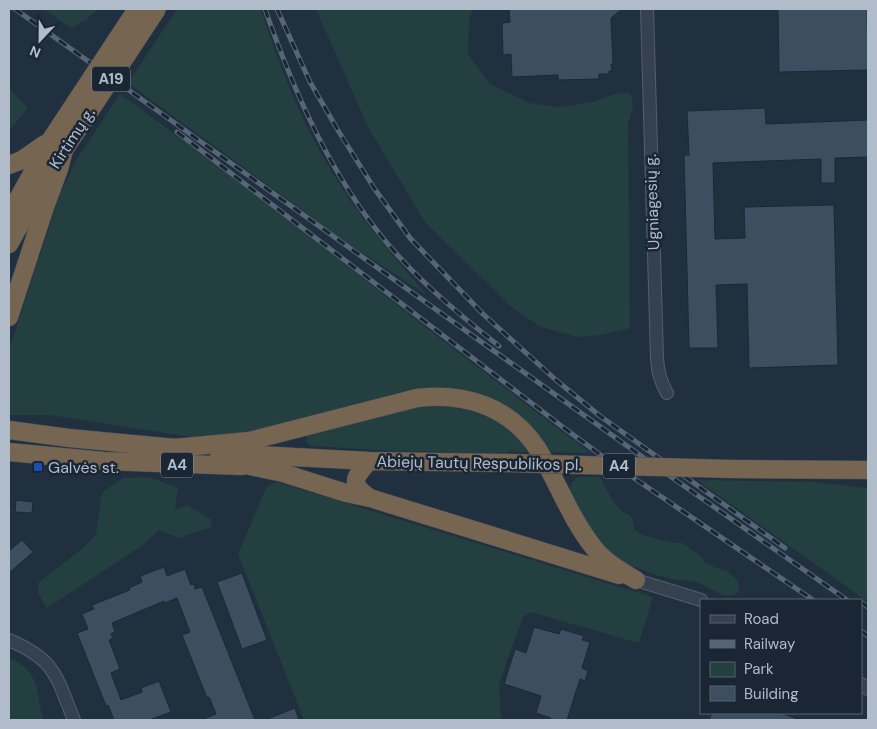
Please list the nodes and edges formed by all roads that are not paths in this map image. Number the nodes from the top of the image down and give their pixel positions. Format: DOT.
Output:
graph roads {
  1 [pos="137,9"];
  2 [pos="158,9"];
  3 [pos="647,9"];
  4 [pos="57,146"];
  5 [pos="9,165"];
  6 [pos="9,215"];
  7 [pos="9,244"];
  8 [pos="9,317"];
  9 [pos="667,393"];
  10 [pos="9,430"];
  11 [pos="174,448"];
  12 [pos="9,452"];
  13 [pos="299,458"];
  14 [pos="368,461"];
  15 [pos="250,466"];
  16 [pos="868,469"];
  17 [pos="819,470"];
  18 [pos="868,479"];
  19 [pos="370,498"];
  20 [pos="582,532"];
  21 [pos="565,558"];
  22 [pos="636,580"];
  23 [pos="700,600"];
  24 [pos="9,640"];
  25 [pos="74,720"];
  1 -- 4 [label="highway, Kirtimų g. / A19, bridge"];
  2 -- 4 [label="highway, Kirtimų g. / A19, bridge"];
  3 -- 9 [label="street, Ugniagesių g."];
  4 -- 5 [label="highway"];
  4 -- 6 [label="highway, Kirtimų g. / A19"];
  4 -- 7 [label="highway, Kirtimų g. / A19"];
  4 -- 8 [label="highway"];
  10 -- 11 [label="highway, Abiejų Tautų Respublikos pl. / A4"];
  11 -- 13 [label="highway, Abiejų Tautų Respublikos pl. / A4"];
  11 -- 20 [label="highway"];
  12 -- 15 [label="highway, Abiejų Tautų Respublikos pl. / A4"];
  13 -- 14 [label="highway, Abiejų Tautų Respublikos pl. / A4"];
  13 -- 15 [label="highway, Abiejų Tautų Respublikos pl. / A4"];
  14 -- 17 [label="highway, Abiejų Tautų Respublikos pl. / A4, bridge"];
  14 -- 19 [label="highway"];
  15 -- 19 [label="highway"];
  16 -- 17 [label="highway, Abiejų Tautų Respublikos pl. / A4"];
  17 -- 18 [label="highway"];
  19 -- 21 [label="highway"];
  20 -- 21 [label="highway"];
  20 -- 22 [label="highway"];
  21 -- 22 [label="highway"];
  22 -- 23 [label="street"];
  24 -- 25 [label="street"];
}
